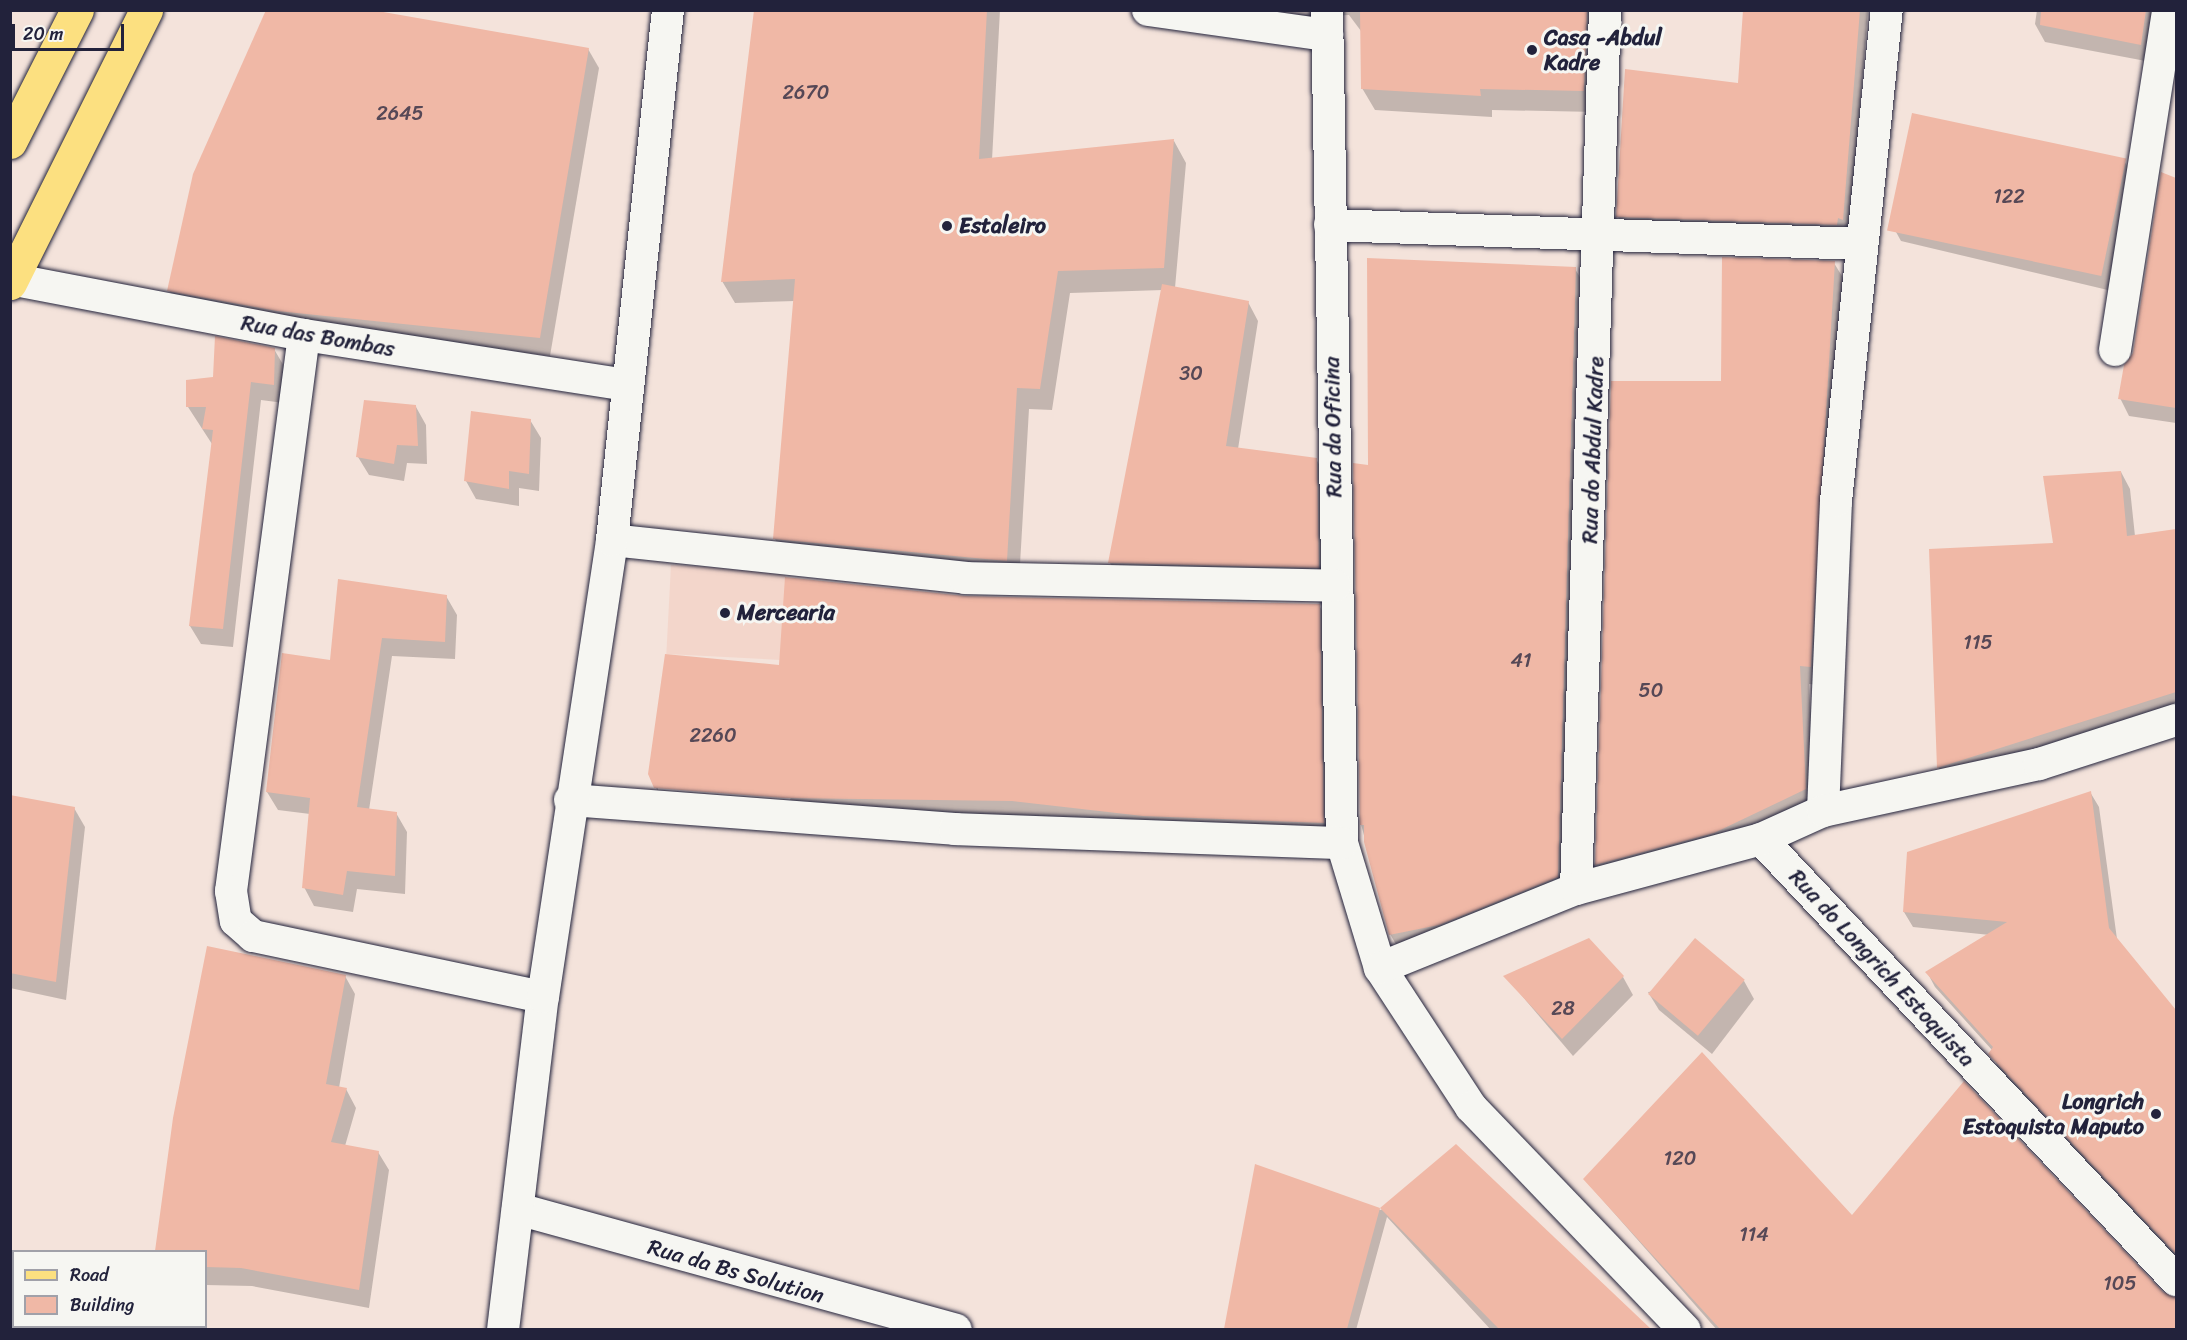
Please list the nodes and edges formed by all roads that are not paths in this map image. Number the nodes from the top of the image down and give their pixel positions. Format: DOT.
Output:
graph roads {
  1 [pos="77,10"];
  2 [pos="146,10"];
  3 [pos="668,10"];
  4 [pos="1148,10"];
  5 [pos="1605,10"];
  6 [pos="1887,10"];
  7 [pos="2168,10"];
  8 [pos="1327,23"];
  9 [pos="10,142"];
  10 [pos="1329,225"];
  11 [pos="1601,237"];
  12 [pos="1861,244"];
  13 [pos="11,280"];
  14 [pos="304,335"];
  15 [pos="2115,350"];
  16 [pos="627,385"];
  17 [pos="612,540"];
  18 [pos="1335,586"];
  19 [pos="2176,720"];
  20 [pos="570,800"];
  21 [pos="1823,811"];
  22 [pos="1761,839"];
  23 [pos="1342,843"];
  24 [pos="1576,889"];
  25 [pos="1380,968"];
  26 [pos="543,997"];
  27 [pos="518,1209"];
  28 [pos="2176,1280"];
  29 [pos="503,1329"];
  30 [pos="956,1329"];
  31 [pos="1685,1329"];
  1 -- 9 [label="main road"];
  2 -- 13 [label="main road"];
  3 -- 16 [label="street"];
  4 -- 8 [label="street"];
  5 -- 11 [label="street, Rua do Abdul Kadre"];
  6 -- 12 [label="street"];
  7 -- 15 [label="street"];
  8 -- 10 [label="street, Rua da Oficina"];
  10 -- 11 [label="street"];
  10 -- 18 [label="street, Rua da Oficina"];
  11 -- 12 [label="street"];
  11 -- 24 [label="street, Rua do Abdul Kadre"];
  12 -- 21 [label="street"];
  13 -- 14 [label="street, Rua das Bombas"];
  14 -- 16 [label="street, Rua das Bombas"];
  14 -- 26 [label="street"];
  16 -- 17 [label="street"];
  17 -- 18 [label="street"];
  17 -- 20 [label="street"];
  18 -- 23 [label="street, Rua da Oficina"];
  19 -- 21 [label="street"];
  20 -- 23 [label="street"];
  20 -- 26 [label="street"];
  21 -- 22 [label="street"];
  22 -- 24 [label="street"];
  22 -- 28 [label="street, Rua do Longrich Estoquista"];
  23 -- 25 [label="street, Rua da Oficina"];
  24 -- 25 [label="street"];
  25 -- 31 [label="street, Rua da Oficina"];
  26 -- 27 [label="street"];
  27 -- 29 [label="street"];
  27 -- 30 [label="street, Rua da Bs Solution"];
}
